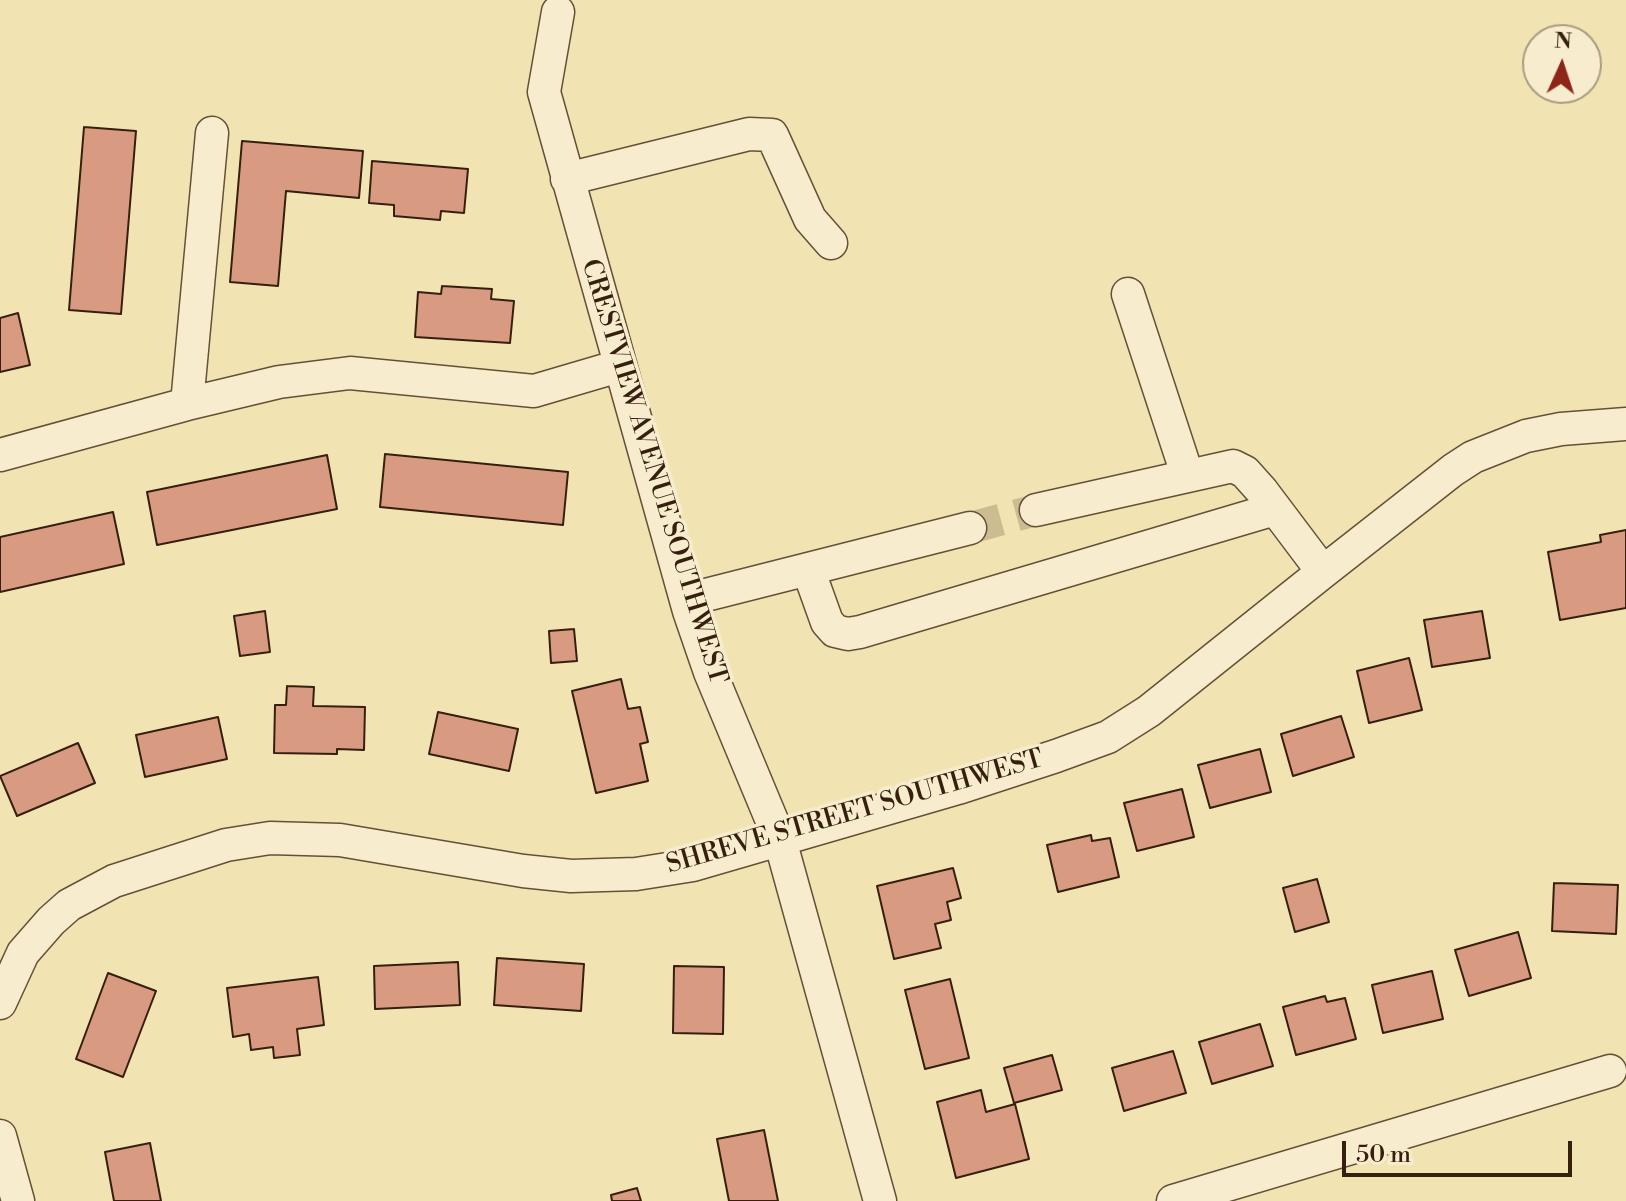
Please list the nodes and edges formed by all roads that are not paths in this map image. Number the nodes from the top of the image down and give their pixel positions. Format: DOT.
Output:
graph roads {
  1 [pos="558,12"];
  2 [pos="212,133"];
  3 [pos="567,179"];
  4 [pos="831,243"];
  5 [pos="1128,294"];
  6 [pos="619,366"];
  7 [pos="187,404"];
  8 [pos="1626,424"];
  9 [pos="0,455"];
  10 [pos="1187,474"];
  11 [pos="1275,509"];
  12 [pos="1036,510"];
  13 [pos="970,528"];
  14 [pos="808,569"];
  15 [pos="1323,572"];
  16 [pos="686,600"];
  17 [pos="780,840"];
  18 [pos="0,1003"];
  19 [pos="1610,1071"];
  20 [pos="0,1136"];
  21 [pos="18,1201"];
  22 [pos="880,1201"];
  23 [pos="1173,1201"];
  1 -- 3 [label="street, CRESTVIEW AVENUE SOUTHWEST"];
  2 -- 7 [label="street"];
  3 -- 4 [label="street"];
  3 -- 6 [label="street, CRESTVIEW AVENUE SOUTHWEST"];
  5 -- 10 [label="street"];
  6 -- 7 [label="street"];
  6 -- 16 [label="street, CRESTVIEW AVENUE SOUTHWEST"];
  7 -- 9 [label="street"];
  8 -- 15 [label="street, SHREVE STREET SOUTHWEST"];
  10 -- 11 [label="street"];
  10 -- 12 [label="street"];
  11 -- 14 [label="street"];
  11 -- 15 [label="street"];
  13 -- 14 [label="street"];
  14 -- 16 [label="street"];
  15 -- 17 [label="street, SHREVE STREET SOUTHWEST"];
  16 -- 17 [label="street, CRESTVIEW AVENUE SOUTHWEST"];
  17 -- 18 [label="street, SHREVE STREET SOUTHWEST"];
  17 -- 22 [label="street, CRESTVIEW AVENUE SOUTHWEST"];
  19 -- 23 [label="street"];
  20 -- 21 [label="street"];
}
